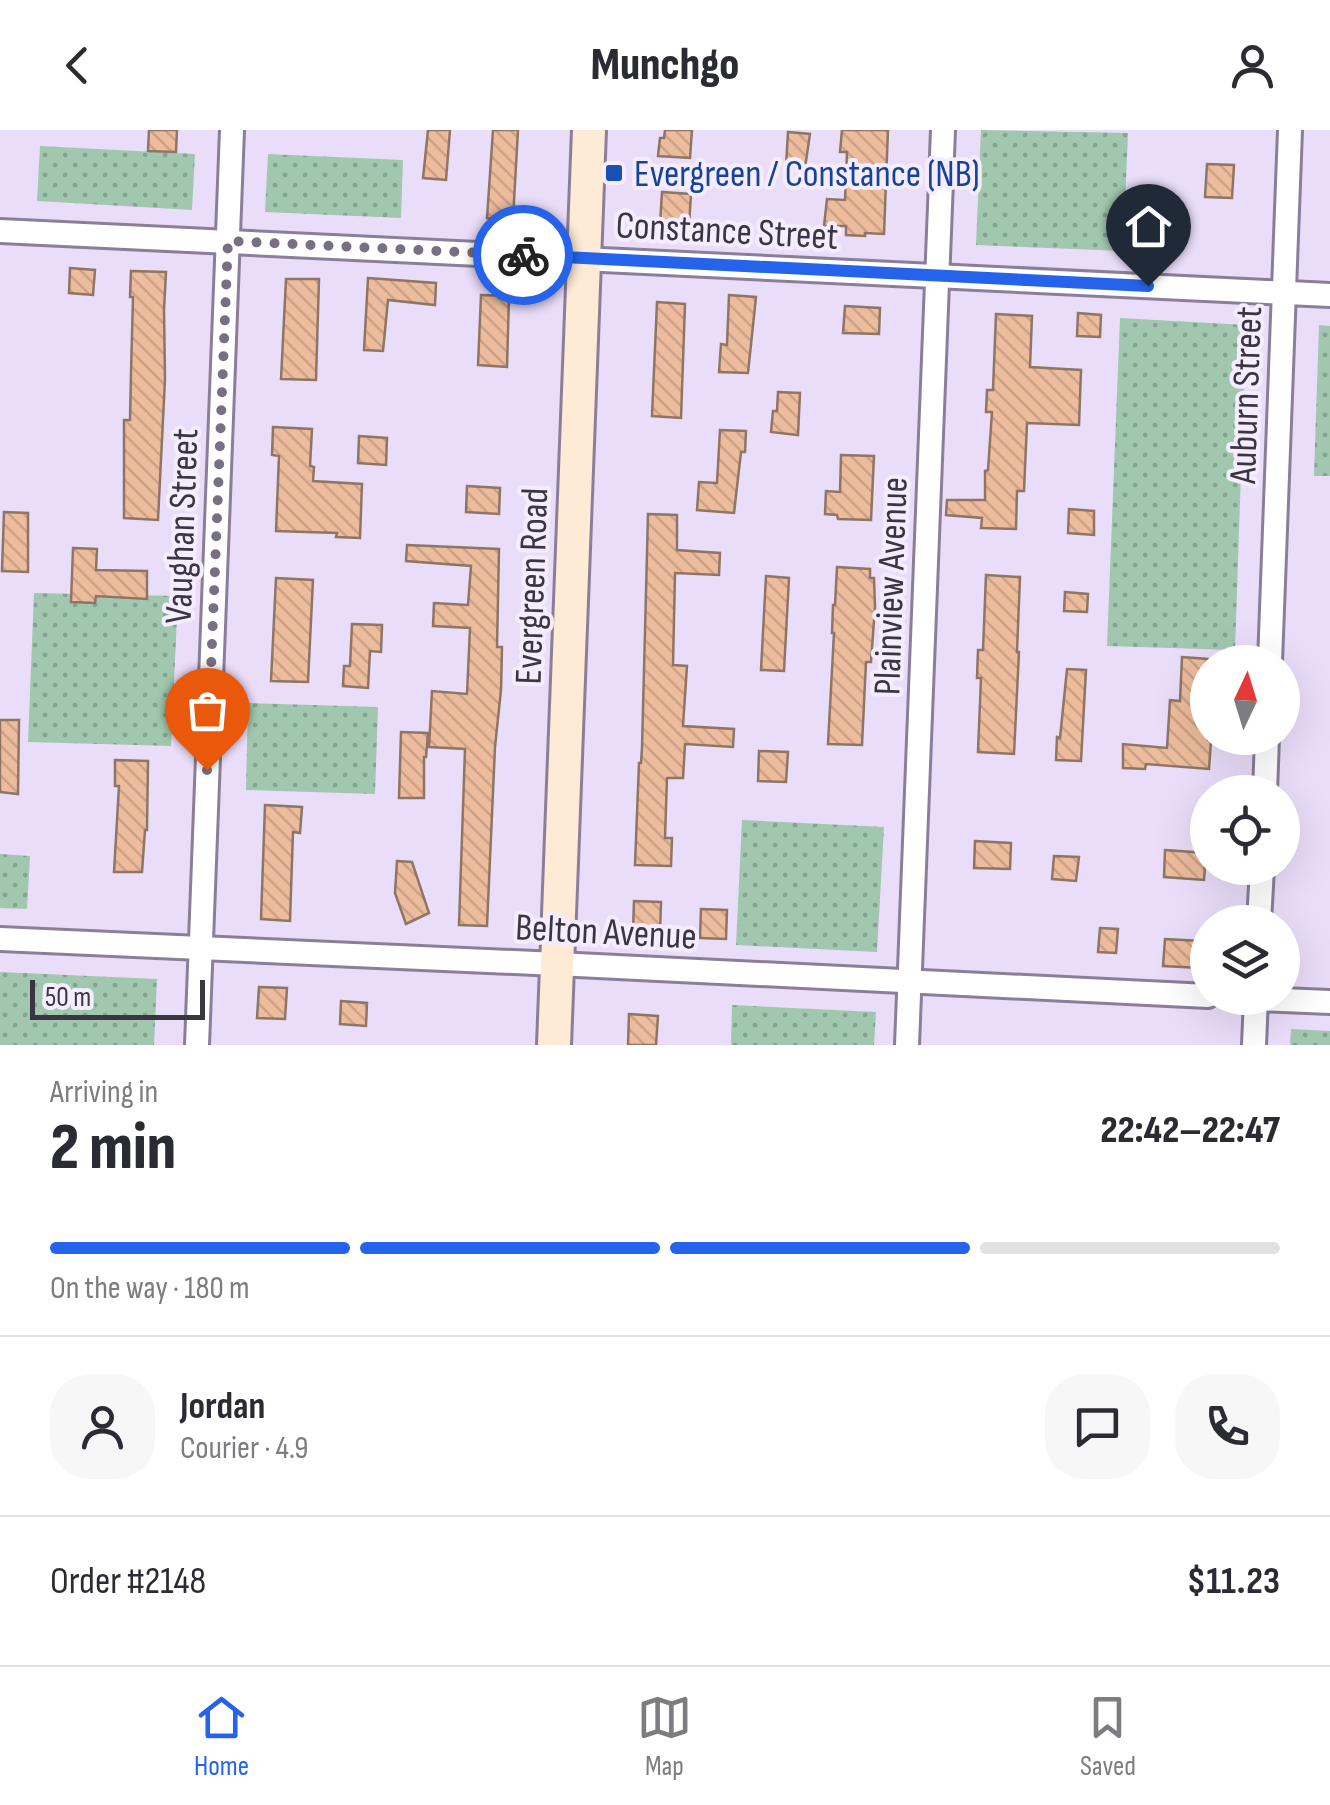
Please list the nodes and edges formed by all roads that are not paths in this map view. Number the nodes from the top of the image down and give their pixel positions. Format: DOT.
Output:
graph roads {
  1 [pos="232,130"];
  2 [pos="589,130"];
  3 [pos="942,130"];
  4 [pos="1290,130"];
  5 [pos="0,231"];
  6 [pos="228,241"];
  7 [pos="583,258"];
  8 [pos="937,275"];
  9 [pos="1284,293"];
  10 [pos="1330,296"];
  11 [pos="1271,645"];
  12 [pos="0,939"];
  13 [pos="200,948"];
  14 [pos="557,964"];
  15 [pos="909,982"];
  16 [pos="1190,995"];
  17 [pos="1300,1000"];
  18 [pos="1330,1002"];
  19 [pos="1255,1015"];
  20 [pos="197,1045"];
  21 [pos="554,1045"];
  22 [pos="907,1045"];
  23 [pos="1254,1045"];
  1 -- 6 [label="street, Vaughan Street"];
  2 -- 7 [label="street, Evergreen Road"];
  3 -- 8 [label="street, Plainview Avenue"];
  4 -- 9 [label="street, Auburn Street"];
  5 -- 6 [label="street, Constance Street"];
  6 -- 7 [label="street, Constance Street"];
  6 -- 13 [label="street, Vaughan Street"];
  7 -- 8 [label="street, Constance Street"];
  7 -- 14 [label="street, Evergreen Road"];
  8 -- 9 [label="street, Constance Street"];
  8 -- 15 [label="street, Plainview Avenue"];
  9 -- 10 [label="street, Constance Street"];
  9 -- 11 [label="street, Auburn Street"];
  12 -- 13 [label="street, Belton Avenue"];
  13 -- 14 [label="street, Belton Avenue"];
  13 -- 20 [label="street, Vaughan Street"];
  14 -- 15 [label="street, Belton Avenue"];
  14 -- 21 [label="street, Evergreen Road"];
  15 -- 16 [label="street, Belton Avenue"];
  15 -- 22 [label="street, Plainview Avenue"];
  17 -- 18 [label="street"];
  19 -- 23 [label="street"];
}
